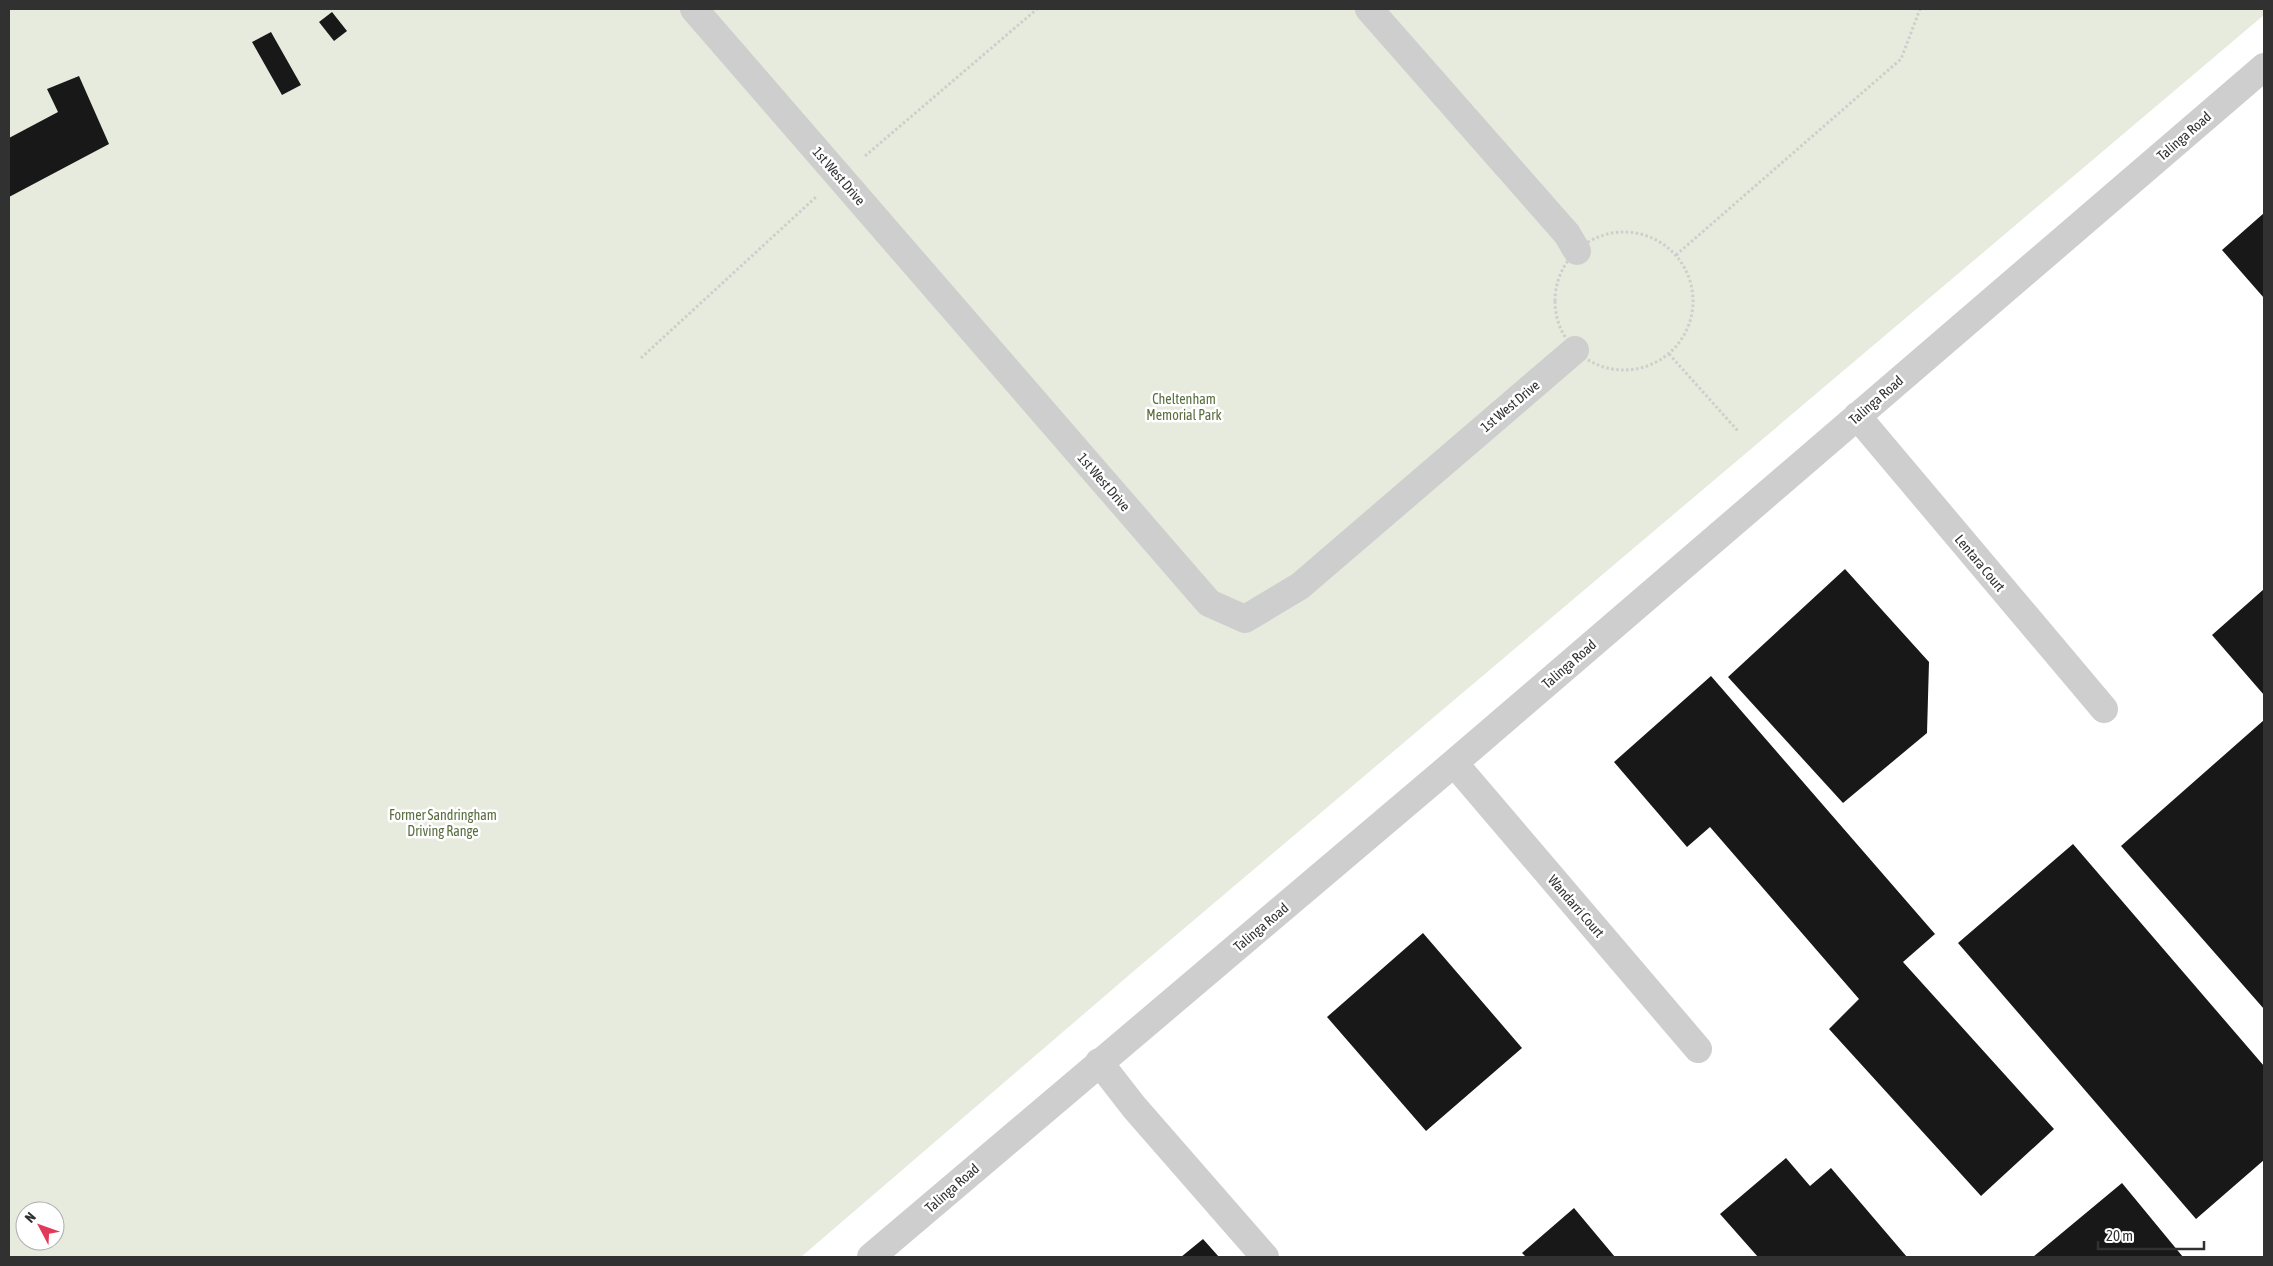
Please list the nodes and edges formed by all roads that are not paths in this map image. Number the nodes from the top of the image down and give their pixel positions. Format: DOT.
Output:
graph roads {
  1 [pos="694,9"];
  2 [pos="1369,9"];
  3 [pos="2264,66"];
  4 [pos="1577,251"];
  5 [pos="1575,350"];
  6 [pos="1857,416"];
  7 [pos="2104,710"];
  8 [pos="1454,763"];
  9 [pos="1698,1049"];
  10 [pos="1099,1062"];
  11 [pos="872,1257"];
  12 [pos="1265,1257"];
  1 -- 5 [label="street, 1st West Drive"];
  2 -- 4 [label="street"];
  3 -- 6 [label="street, Talinga Road"];
  6 -- 7 [label="street, Lentara Court"];
  6 -- 8 [label="street, Talinga Road"];
  8 -- 9 [label="street, Wandarri Court"];
  8 -- 10 [label="street, Talinga Road"];
  10 -- 11 [label="street, Talinga Road"];
  10 -- 12 [label="street"];
}
